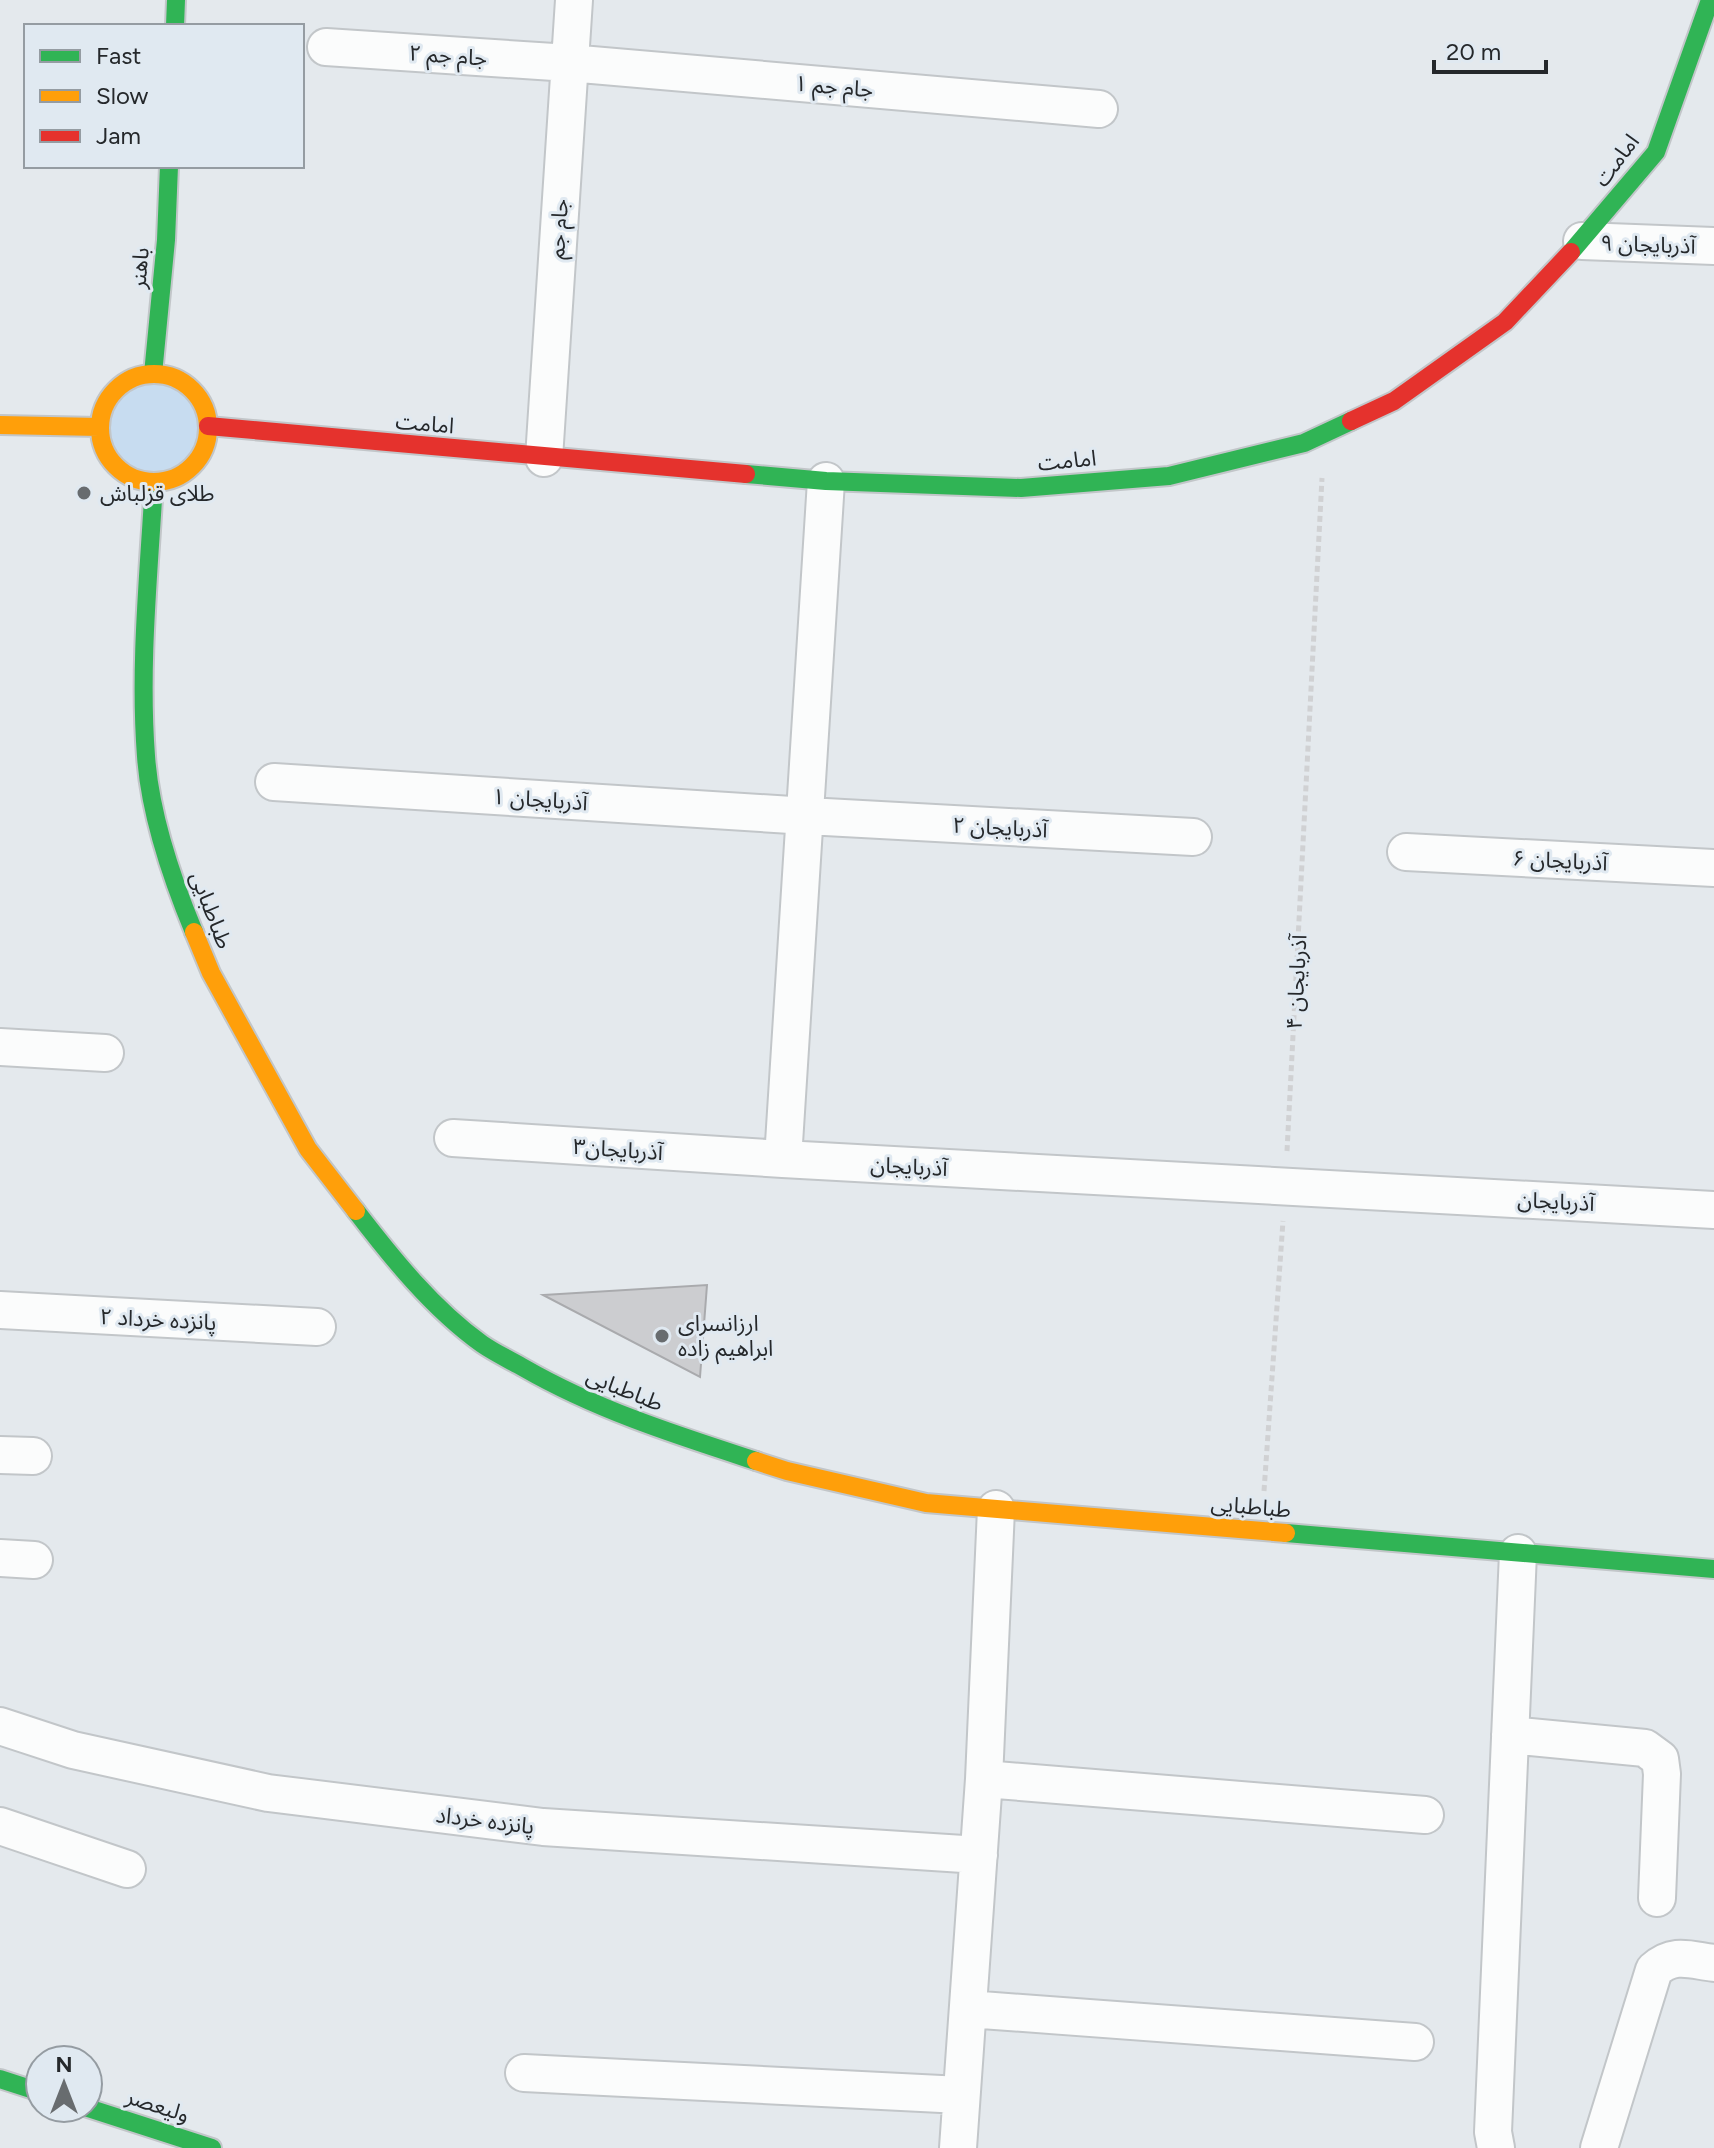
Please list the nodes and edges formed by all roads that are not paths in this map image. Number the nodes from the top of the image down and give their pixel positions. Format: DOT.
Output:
graph roads {
  1 [pos="176,0"];
  2 [pos="574,0"];
  3 [pos="1710,0"];
  4 [pos="175,24"];
  5 [pos="326,47"];
  6 [pos="569,63"];
  7 [pos="1099,109"];
  8 [pos="169,168"];
  9 [pos="1582,241"];
  10 [pos="1714,246"];
  11 [pos="153,374"];
  12 [pos="0,425"];
  13 [pos="208,426"];
  14 [pos="99,427"];
  15 [pos="544,458"];
  16 [pos="826,481"];
  17 [pos="154,482"];
  18 [pos="274,782"];
  19 [pos="807,816"];
  20 [pos="1193,837"];
  21 [pos="1406,852"];
  22 [pos="1714,868"];
  23 [pos="0,1047"];
  24 [pos="105,1053"];
  25 [pos="453,1138"];
  26 [pos="783,1159"];
  27 [pos="1714,1210"];
  28 [pos="0,1310"];
  29 [pos="317,1327"];
  30 [pos="996,1509"];
  31 [pos="1518,1553"];
  32 [pos="1714,1569"];
  33 [pos="0,1726"];
  34 [pos="1510,1735"];
  35 [pos="984,1779"];
  36 [pos="1425,1815"];
  37 [pos="0,1826"];
  38 [pos="979,1855"];
  39 [pos="127,1869"];
  40 [pos="1657,1898"];
  41 [pos="1714,1963"];
  42 [pos="968,2009"];
  43 [pos="1415,2042"];
  44 [pos="524,2073"];
  45 [pos="0,2079"];
  46 [pos="24,2087"];
  47 [pos="961,2095"];
  48 [pos="104,2113"];
  49 [pos="212,2148"];
  50 [pos="958,2148"];
  51 [pos="1496,2148"];
  52 [pos="1599,2148"];
  1 -- 4 [label="main road"];
  2 -- 6 [label="street, جام جم"];
  3 -- 9 [label="main road, امامت"];
  5 -- 6 [label="street, جام جم ۲"];
  6 -- 7 [label="street, جام جم ۱"];
  6 -- 15 [label="street, جام جم"];
  8 -- 11 [label="main road, باهنر"];
  9 -- 10 [label="street, آذربایجان ۹"];
  9 -- 16 [label="main road, امامت"];
  11 -- 13 [label="main road"];
  11 -- 14 [label="main road"];
  12 -- 14 [label="main road"];
  13 -- 15 [label="main road, امامت"];
  13 -- 17 [label="main road"];
  14 -- 17 [label="main road"];
  15 -- 16 [label="main road, امامت"];
  16 -- 19 [label="street"];
  17 -- 30 [label="main road, طباطبایی"];
  18 -- 19 [label="street, آذربایجان ۱"];
  19 -- 20 [label="street, آذربایجان ۲"];
  19 -- 26 [label="street"];
  21 -- 22 [label="street, آذربایجان ۶"];
  23 -- 24 [label="street"];
  25 -- 26 [label="street, آذربایجان۳"];
  26 -- 27 [label="street, آذربایجان"];
  28 -- 29 [label="street, پانزده خرداد ۲"];
  30 -- 31 [label="main road, طباطبایی"];
  30 -- 35 [label="street"];
  31 -- 32 [label="main road, طباطبایی"];
  31 -- 34 [label="street"];
  33 -- 38 [label="street, پانزده خرداد"];
  34 -- 40 [label="street"];
  34 -- 51 [label="street"];
  35 -- 36 [label="street"];
  35 -- 38 [label="street"];
  37 -- 39 [label="street"];
  38 -- 42 [label="street"];
  41 -- 52 [label="street"];
  42 -- 43 [label="street"];
  42 -- 47 [label="street"];
  44 -- 47 [label="street"];
  45 -- 46 [label="main road"];
  47 -- 50 [label="street"];
  48 -- 49 [label="main road, ولیعصر"];
}
